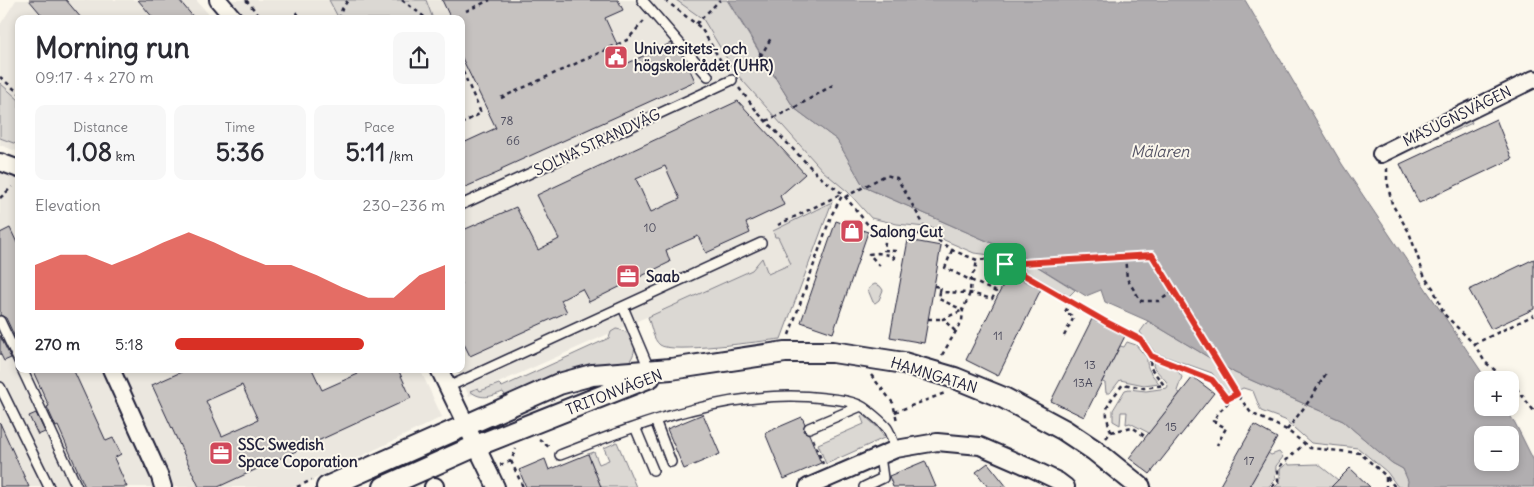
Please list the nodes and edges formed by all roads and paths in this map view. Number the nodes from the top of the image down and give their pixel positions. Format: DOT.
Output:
graph roads {
  1 [pos="218,0"];
  2 [pos="246,0"];
  3 [pos="348,0"];
  4 [pos="402,0"];
  5 [pos="490,0"];
  6 [pos="642,0"];
  7 [pos="665,0"];
  8 [pos="720,0"];
  9 [pos="466,11"];
  10 [pos="296,12"];
  11 [pos="231,15"];
  12 [pos="259,15"];
  13 [pos="299,15"];
  14 [pos="340,15"];
  15 [pos="421,15"];
  16 [pos="696,24"];
  17 [pos="772,36"];
  18 [pos="627,40"];
  19 [pos="708,76"];
  20 [pos="0,77"];
  21 [pos="465,79"];
  22 [pos="1534,79"];
  23 [pos="732,80"];
  24 [pos="833,85"];
  25 [pos="15,90"];
  26 [pos="501,98"];
  27 [pos="766,121"];
  28 [pos="465,122"];
  29 [pos="1381,154"];
  30 [pos="0,162"];
  31 [pos="15,168"];
  32 [pos="1387,180"];
  33 [pos="12,187"];
  34 [pos="842,194"];
  35 [pos="845,197"];
  36 [pos="0,198"];
  37 [pos="465,203"];
  38 [pos="778,225"];
  39 [pos="886,234"];
  40 [pos="929,234"];
  41 [pos="761,243"];
  42 [pos="952,250"];
  43 [pos="894,256"];
  44 [pos="1125,256"];
  45 [pos="977,260"];
  46 [pos="894,262"];
  47 [pos="1005,264"];
  48 [pos="880,266"];
  49 [pos="971,279"];
  50 [pos="934,286"];
  51 [pos="1174,291"];
  52 [pos="940,292"];
  53 [pos="970,293"];
  54 [pos="1071,301"];
  55 [pos="623,307"];
  56 [pos="963,310"];
  57 [pos="1534,316"];
  58 [pos="928,319"];
  59 [pos="943,319"];
  60 [pos="0,321"];
  61 [pos="955,332"];
  62 [pos="1064,336"];
  63 [pos="788,340"];
  64 [pos="1474,344"];
  65 [pos="15,353"];
  66 [pos="942,355"];
  67 [pos="1151,356"];
  68 [pos="671,369"];
  69 [pos="650,371"];
  70 [pos="1496,371"];
  71 [pos="1327,372"];
  72 [pos="24,373"];
  73 [pos="113,373"];
  74 [pos="441,373"];
  75 [pos="871,375"];
  76 [pos="0,386"];
  77 [pos="448,387"];
  78 [pos="1519,392"];
  79 [pos="946,393"];
  80 [pos="1237,394"];
  81 [pos="861,406"];
  82 [pos="1534,411"];
  83 [pos="895,412"];
  84 [pos="655,420"];
  85 [pos="466,425"];
  86 [pos="635,427"];
  87 [pos="899,427"];
  88 [pos="809,428"];
  89 [pos="1287,430"];
  90 [pos="1111,432"];
  91 [pos="546,434"];
  92 [pos="1146,437"];
  93 [pos="1104,441"];
  94 [pos="1304,444"];
  95 [pos="1216,445"];
  96 [pos="476,446"];
  97 [pos="518,446"];
  98 [pos="896,449"];
  99 [pos="560,455"];
  100 [pos="880,456"];
  101 [pos="511,461"];
  102 [pos="672,462"];
  103 [pos="825,468"];
  104 [pos="487,469"];
  105 [pos="652,470"];
  106 [pos="1386,476"];
  107 [pos="49,487"];
  108 [pos="77,487"];
  109 [pos="162,487"];
  110 [pos="328,487"];
  111 [pos="384,487"];
  112 [pos="496,487"];
  113 [pos="523,487"];
  114 [pos="808,487"];
  115 [pos="864,487"];
  116 [pos="1066,487"];
  117 [pos="1140,487"];
  118 [pos="1272,487"];
  119 [pos="1386,487"];
  120 [pos="1395,487"];
  1 -- 11 [label="street"];
  2 -- 12 [label="path"];
  3 -- 14 [label="path"];
  4 -- 15 [label="path"];
  5 -- 9 [label="path"];
  6 -- 19 [label="lane"];
  7 -- 23 [label="path"];
  8 -- 16 [label="path"];
  10 -- 13 [label="path"];
  17 -- 23 [label="path"];
  18 -- 26 [label="path"];
  20 -- 25 [label="path"];
  21 -- 28 [label="path"];
  22 -- 29 [label="street, MASUGNSVÄGEN"];
  23 -- 27 [label="path"];
  23 -- 37 [label="lane, SOLNA STRANDVÄG"];
  24 -- 27 [label="path"];
  27 -- 34 [label="path"];
  30 -- 31 [label="street"];
  32 -- 64 [label="path"];
  33 -- 36 [label="path"];
  34 -- 35 [label="path"];
  34 -- 38 [label="path"];
  34 -- 63 [label="path"];
  35 -- 39 [label="path"];
  35 -- 40 [label="path"];
  39 -- 40 [label="path"];
  39 -- 43 [label="path"];
  40 -- 42 [label="path"];
  41 -- 55 [label="lane"];
  42 -- 45 [label="path"];
  42 -- 49 [label="path"];
  43 -- 46 [label="path"];
  43 -- 48 [label="path"];
  44 -- 47 [label="path"];
  44 -- 51 [label="path"];
  44 -- 51 [label="path"];
  45 -- 47 [label="path"];
  45 -- 49 [label="path"];
  47 -- 54 [label="path"];
  49 -- 53 [label="path"];
  49 -- 53 [label="path"];
  50 -- 52 [label="path"];
  51 -- 80 [label="path"];
  52 -- 53 [label="path"];
  52 -- 56 [label="path"];
  53 -- 56 [label="path"];
  54 -- 62 [label="path"];
  54 -- 67 [label="path"];
  55 -- 69 [label="lane"];
  55 -- 77 [label="lane"];
  56 -- 59 [label="path"];
  56 -- 61 [label="path"];
  57 -- 64 [label="path"];
  58 -- 59 [label="path"];
  59 -- 61 [label="path"];
  60 -- 65 [label="lane"];
  61 -- 66 [label="path"];
  64 -- 70 [label="path"];
  67 -- 80 [label="path"];
  67 -- 90 [label="path"];
  68 -- 69 [label="street, TRITONVÄGEN"];
  68 -- 96 [label="street, TRITONVÄGEN"];
  68 -- 117 [label="street, HAMNGATAN"];
  69 -- 85 [label="street, TRITONVÄGEN"];
  71 -- 89 [label="path"];
  72 -- 108 [label="lane"];
  73 -- 109 [label="street"];
  74 -- 77 [label="street"];
  75 -- 83 [label="path"];
  76 -- 107 [label="lane"];
  77 -- 85 [label="street"];
  78 -- 82 [label="path"];
  79 -- 83 [label="path"];
  80 -- 89 [label="path"];
  80 -- 95 [label="path"];
  81 -- 84 [label="lane"];
  81 -- 88 [label="lane"];
  81 -- 98 [label="lane"];
  83 -- 87 [label="path"];
  84 -- 86 [label="lane"];
  84 -- 102 [label="lane"];
  85 -- 96 [label="street"];
  85 -- 110 [label="street, TRITONVÄGEN"];
  86 -- 99 [label="lane"];
  86 -- 105 [label="lane"];
  88 -- 103 [label="path"];
  89 -- 94 [label="path"];
  90 -- 92 [label="path"];
  90 -- 93 [label="path"];
  91 -- 99 [label="path"];
  94 -- 106 [label="path"];
  94 -- 118 [label="path"];
  96 -- 104 [label="street"];
  96 -- 111 [label="street, TRITONVÄGEN"];
  97 -- 101 [label="path"];
  98 -- 100 [label="street"];
  98 -- 116 [label="street"];
  100 -- 114 [label="street"];
  100 -- 115 [label="lane"];
  101 -- 104 [label="path"];
  101 -- 113 [label="path"];
  104 -- 112 [label="street"];
  106 -- 119 [label="path"];
  106 -- 120 [label="path"];
}
